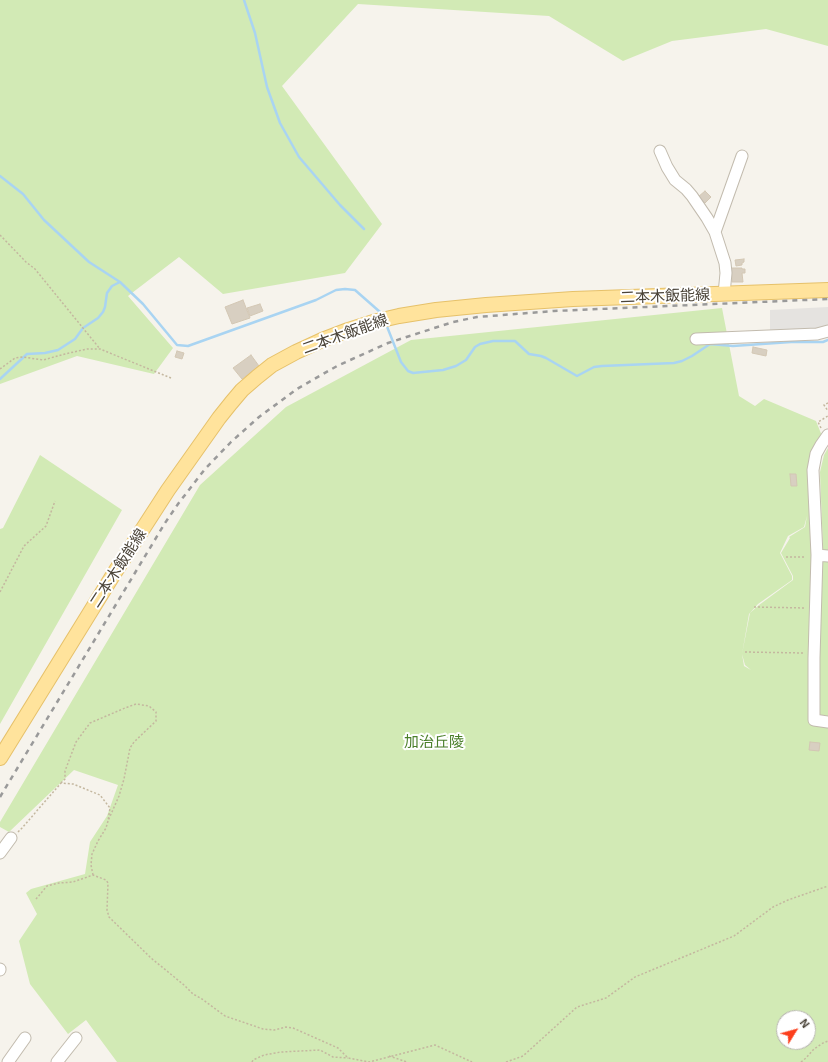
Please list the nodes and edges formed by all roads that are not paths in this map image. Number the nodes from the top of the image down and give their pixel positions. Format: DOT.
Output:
graph roads {
  1 [pos="660,151"];
  2 [pos="742,156"];
  3 [pos="714,232"];
  4 [pos="828,290"];
  5 [pos="724,294"];
  6 [pos="828,331"];
  7 [pos="696,340"];
  8 [pos="828,434"];
  9 [pos="821,556"];
  10 [pos="828,722"];
  11 [pos="0,758"];
  12 [pos="11,838"];
  13 [pos="0,853"];
  14 [pos="26,1038"];
  15 [pos="76,1038"];
  16 [pos="8,1062"];
  17 [pos="57,1062"];
  1 -- 3 [label="street"];
  2 -- 3 [label="street"];
  3 -- 5 [label="street"];
  4 -- 5 [label="main road, 二本木飯能線"];
  5 -- 11 [label="main road, 二本木飯能線"];
  6 -- 7 [label="street"];
  8 -- 9 [label="street"];
  9 -- 10 [label="street"];
  12 -- 13 [label="street"];
  14 -- 16 [label="street"];
  15 -- 17 [label="street"];
}
